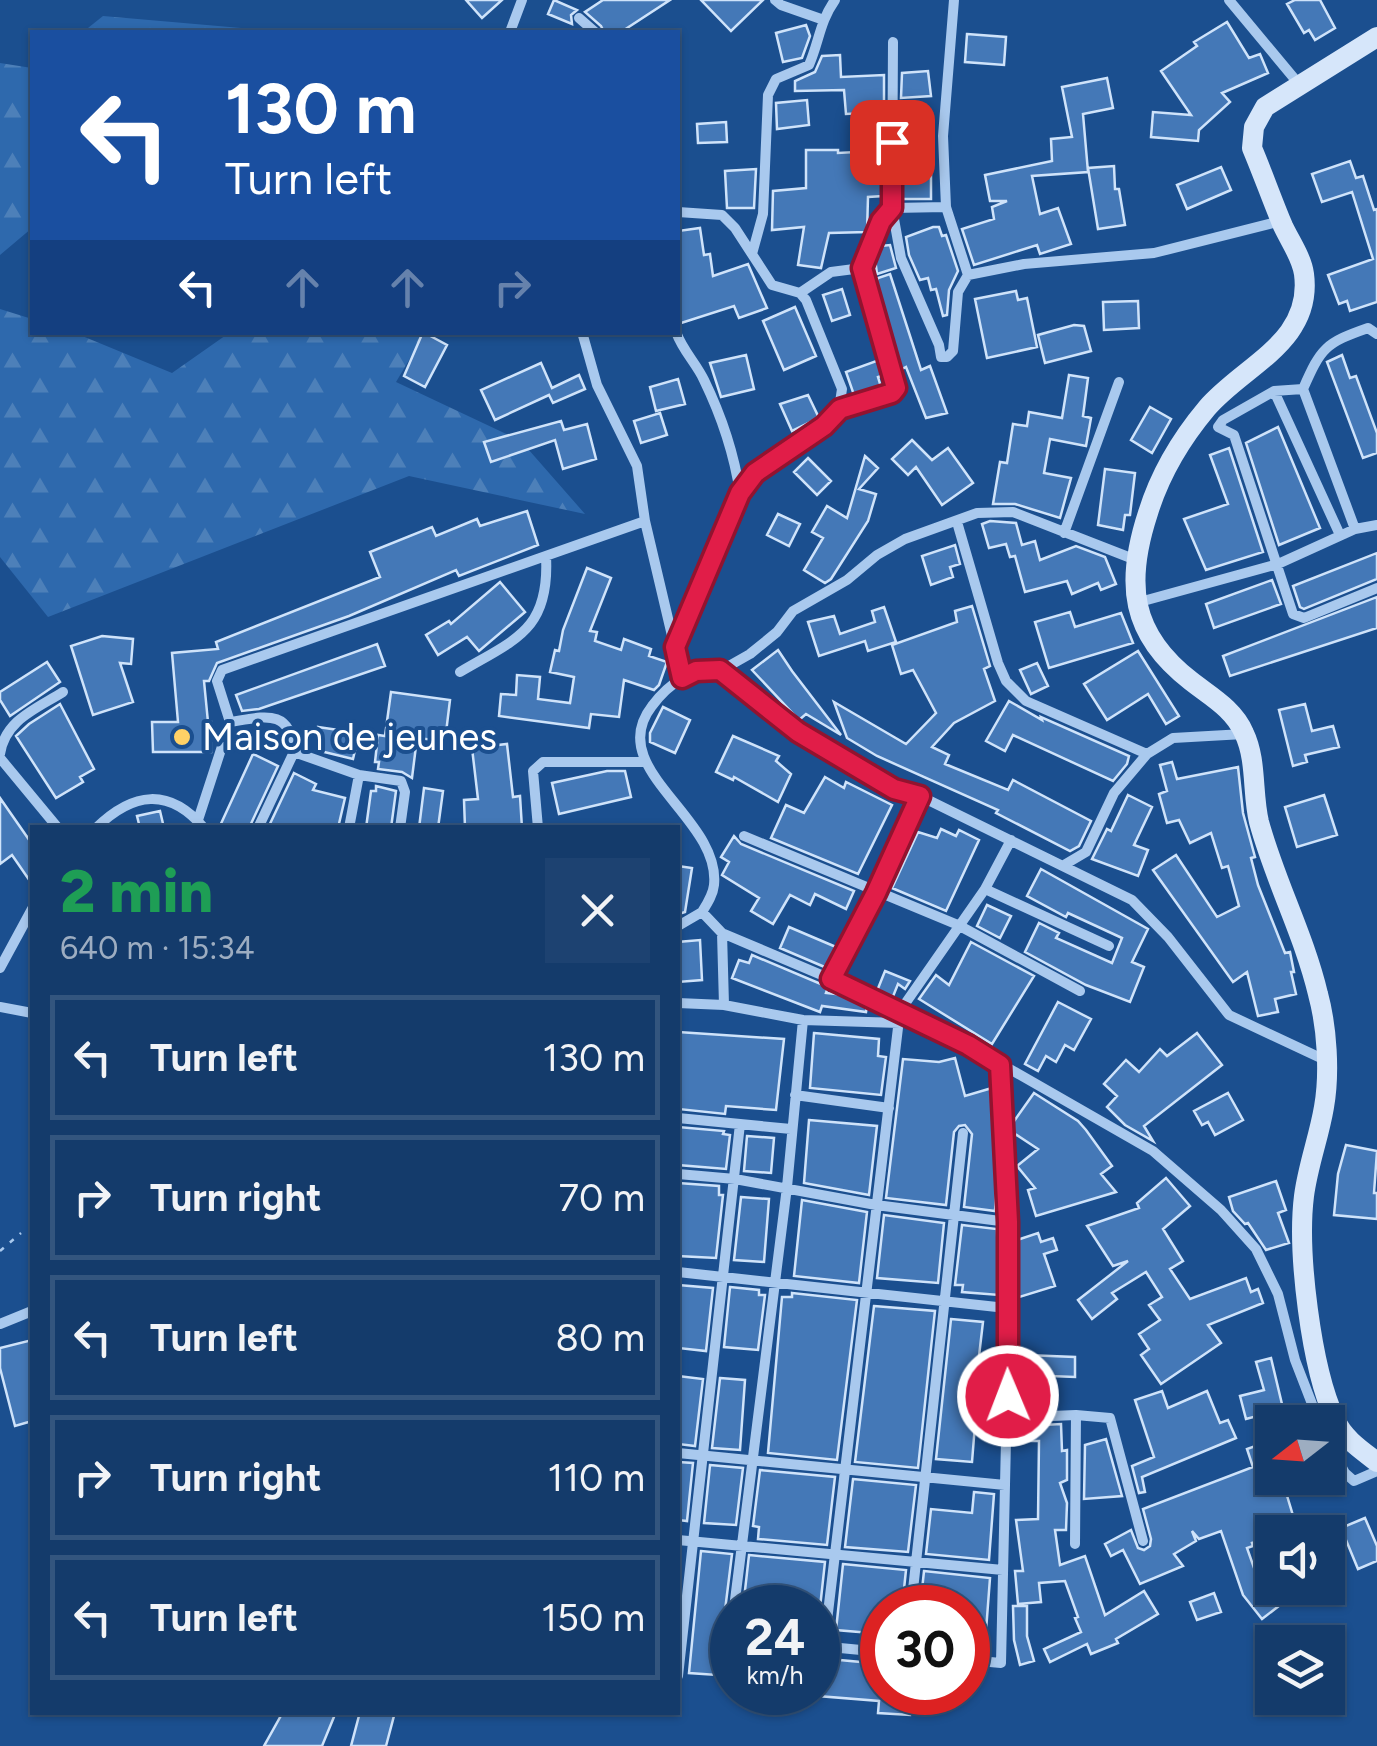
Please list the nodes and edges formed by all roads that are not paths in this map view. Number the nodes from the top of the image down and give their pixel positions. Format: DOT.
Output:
graph roads {
  1 [pos="522,0"];
  2 [pos="775,0"];
  3 [pos="835,0"];
  4 [pos="954,0"];
  5 [pos="1229,0"];
  6 [pos="579,18"];
  7 [pos="821,19"];
  8 [pos="511,30"];
  9 [pos="593,30"];
  10 [pos="1377,37"];
  11 [pos="893,42"];
  12 [pos="1298,83"];
  13 [pos="946,207"];
  14 [pos="892,208"];
  15 [pos="680,212"];
  16 [pos="1282,222"];
  17 [pos="752,254"];
  18 [pos="862,268"];
  19 [pos="968,275"];
  20 [pos="800,293"];
  21 [pos="1377,334"];
  22 [pos="583,335"];
  23 [pos="677,335"];
  24 [pos="1120,382"];
  25 [pos="1302,389"];
  26 [pos="1274,391"];
  27 [pos="840,409"];
  28 [pos="740,493"];
  29 [pos="645,521"];
  30 [pos="957,522"];
  31 [pos="1377,525"];
  32 [pos="1355,529"];
  33 [pos="1064,533"];
  34 [pos="1340,536"];
  35 [pos="546,556"];
  36 [pos="1136,560"];
  37 [pos="1278,564"];
  38 [pos="1377,588"];
  39 [pos="1135,604"];
  40 [pos="675,647"];
  41 [pos="720,670"];
  42 [pos="460,672"];
  43 [pos="682,678"];
  44 [pos="62,692"];
  45 [pos="230,722"];
  46 [pos="1245,734"];
  47 [pos="294,752"];
  48 [pos="1147,754"];
  49 [pos="0,756"];
  50 [pos="643,762"];
  51 [pos="359,775"];
  52 [pos="920,796"];
  53 [pos="201,824"];
  54 [pos="56,825"];
  55 [pos="100,825"];
  56 [pos="259,825"];
  57 [pos="350,825"];
  58 [pos="400,825"];
  59 [pos="538,825"];
  60 [pos="744,836"];
  61 [pos="1011,840"];
  62 [pos="1064,864"];
  63 [pos="984,889"];
  64 [pos="876,893"];
  65 [pos="702,912"];
  66 [pos="30,914"];
  67 [pos="680,925"];
  68 [pos="958,926"];
  69 [pos="722,934"];
  70 [pos="1109,946"];
  71 [pos="0,968"];
  72 [pos="831,979"];
  73 [pos="1080,992"];
  74 [pos="680,1003"];
  75 [pos="724,1005"];
  76 [pos="0,1006"];
  77 [pos="30,1013"];
  78 [pos="900,1017"];
  79 [pos="804,1020"];
  80 [pos="1325,1060"];
  81 [pos="1000,1065"];
  82 [pos="794,1096"];
  83 [pos="889,1108"];
  84 [pos="680,1118"];
  85 [pos="740,1124"];
  86 [pos="790,1129"];
  87 [pos="963,1133"];
  88 [pos="680,1174"];
  89 [pos="734,1179"];
  90 [pos="787,1188"];
  91 [pos="876,1205"];
  92 [pos="954,1214"];
  93 [pos="1008,1222"];
  94 [pos="680,1272"];
  95 [pos="723,1276"];
  96 [pos="773,1280"];
  97 [pos="866,1292"];
  98 [pos="944,1302"];
  99 [pos="1006,1308"];
  100 [pos="30,1312"];
  101 [pos="0,1324"];
  102 [pos="1313,1405"];
  103 [pos="1076,1416"];
  104 [pos="1007,1418"];
  105 [pos="680,1453"];
  106 [pos="702,1456"];
  107 [pos="751,1460"];
  108 [pos="1377,1462"];
  109 [pos="846,1470"];
  110 [pos="1377,1471"];
  111 [pos="1345,1473"];
  112 [pos="925,1477"];
  113 [pos="1005,1485"];
  114 [pos="680,1540"];
  115 [pos="693,1540"];
  116 [pos="1143,1541"];
  117 [pos="742,1544"];
  118 [pos="1075,1544"];
  119 [pos="836,1553"];
  120 [pos="916,1562"];
  121 [pos="1003,1570"];
  122 [pos="737,1585"];
  123 [pos="831,1585"];
  124 [pos="914,1585"];
  125 [pos="680,1658"];
  126 [pos="990,1662"];
  1 -- 8 [label="street"];
  2 -- 7 [label="street"];
  3 -- 7 [label="street"];
  4 -- 13 [label="street"];
  5 -- 12 [label="street"];
  6 -- 9 [label="street"];
  7 -- 17 [label="street"];
  10 -- 12 [label="main road"];
  11 -- 14 [label="street"];
  12 -- 16 [label="main road"];
  13 -- 14 [label="street"];
  13 -- 19 [label="street"];
  14 -- 18 [label="street"];
  14 -- 19 [label="street"];
  15 -- 17 [label="street"];
  16 -- 19 [label="street"];
  16 -- 36 [label="main road"];
  17 -- 20 [label="street"];
  18 -- 20 [label="street"];
  18 -- 27 [label="street"];
  20 -- 27 [label="street"];
  21 -- 25 [label="street"];
  22 -- 29 [label="street"];
  23 -- 28 [label="street"];
  24 -- 33 [label="street"];
  25 -- 26 [label="street"];
  25 -- 32 [label="street"];
  26 -- 34 [label="street"];
  26 -- 37 [label="street"];
  27 -- 28 [label="street"];
  28 -- 40 [label="street"];
  29 -- 35 [label="street"];
  29 -- 40 [label="street"];
  30 -- 33 [label="street"];
  30 -- 41 [label="street"];
  30 -- 48 [label="street"];
  31 -- 32 [label="street"];
  32 -- 34 [label="street"];
  33 -- 36 [label="street"];
  34 -- 37 [label="street"];
  35 -- 42 [label="street"];
  35 -- 45 [label="street"];
  36 -- 39 [label="main road"];
  37 -- 38 [label="street"];
  37 -- 39 [label="street"];
  39 -- 46 [label="main road"];
  40 -- 43 [label="street"];
  41 -- 43 [label="street"];
  41 -- 52 [label="street"];
  43 -- 50 [label="street"];
  44 -- 49 [label="street"];
  45 -- 47 [label="street"];
  45 -- 53 [label="street"];
  46 -- 48 [label="street"];
  46 -- 80 [label="main road"];
  47 -- 51 [label="street"];
  47 -- 56 [label="street"];
  48 -- 62 [label="street"];
  49 -- 54 [label="street"];
  50 -- 59 [label="street"];
  50 -- 65 [label="street"];
  51 -- 57 [label="street"];
  51 -- 58 [label="street"];
  52 -- 61 [label="street"];
  52 -- 64 [label="street"];
  53 -- 55 [label="street"];
  60 -- 64 [label="street"];
  61 -- 62 [label="street"];
  61 -- 63 [label="street"];
  62 -- 80 [label="street"];
  63 -- 68 [label="street"];
  63 -- 70 [label="street"];
  64 -- 68 [label="street"];
  64 -- 72 [label="street"];
  65 -- 67 [label="street"];
  65 -- 69 [label="street"];
  66 -- 71 [label="street"];
  68 -- 73 [label="street"];
  68 -- 78 [label="street"];
  69 -- 72 [label="street"];
  69 -- 75 [label="street"];
  72 -- 78 [label="street"];
  74 -- 75 [label="street"];
  75 -- 79 [label="street"];
  76 -- 77 [label="street"];
  78 -- 79 [label="street"];
  78 -- 81 [label="street"];
  78 -- 83 [label="street"];
  79 -- 82 [label="street"];
  80 -- 108 [label="main road"];
  81 -- 93 [label="street"];
  81 -- 102 [label="street"];
  82 -- 83 [label="street"];
  82 -- 86 [label="street"];
  83 -- 91 [label="street"];
  84 -- 85 [label="street"];
  85 -- 86 [label="street"];
  85 -- 89 [label="street"];
  86 -- 90 [label="street"];
  87 -- 92 [label="street"];
  88 -- 89 [label="street"];
  89 -- 90 [label="street"];
  89 -- 95 [label="street"];
  90 -- 91 [label="street"];
  90 -- 96 [label="street"];
  91 -- 92 [label="street"];
  91 -- 97 [label="street"];
  92 -- 93 [label="street"];
  92 -- 98 [label="street"];
  93 -- 99 [label="street"];
  94 -- 95 [label="street"];
  95 -- 96 [label="street"];
  95 -- 106 [label="street"];
  96 -- 97 [label="street"];
  96 -- 107 [label="street"];
  97 -- 98 [label="street"];
  97 -- 109 [label="street"];
  98 -- 99 [label="street"];
  98 -- 112 [label="street"];
  99 -- 104 [label="street"];
  100 -- 101 [label="street"];
  103 -- 104 [label="street"];
  103 -- 116 [label="street"];
  103 -- 118 [label="street"];
  104 -- 113 [label="street"];
  105 -- 106 [label="street"];
  106 -- 107 [label="street"];
  106 -- 115 [label="street"];
  107 -- 109 [label="street"];
  107 -- 117 [label="street"];
  109 -- 112 [label="street"];
  109 -- 119 [label="street"];
  110 -- 111 [label="street"];
  112 -- 113 [label="street"];
  112 -- 120 [label="street"];
  113 -- 121 [label="street"];
  114 -- 115 [label="street"];
  115 -- 117 [label="street"];
  115 -- 125 [label="street"];
  117 -- 119 [label="street"];
  117 -- 122 [label="street"];
  119 -- 120 [label="street"];
  119 -- 123 [label="street"];
  120 -- 121 [label="street"];
  120 -- 124 [label="street"];
  121 -- 126 [label="street"];
}
